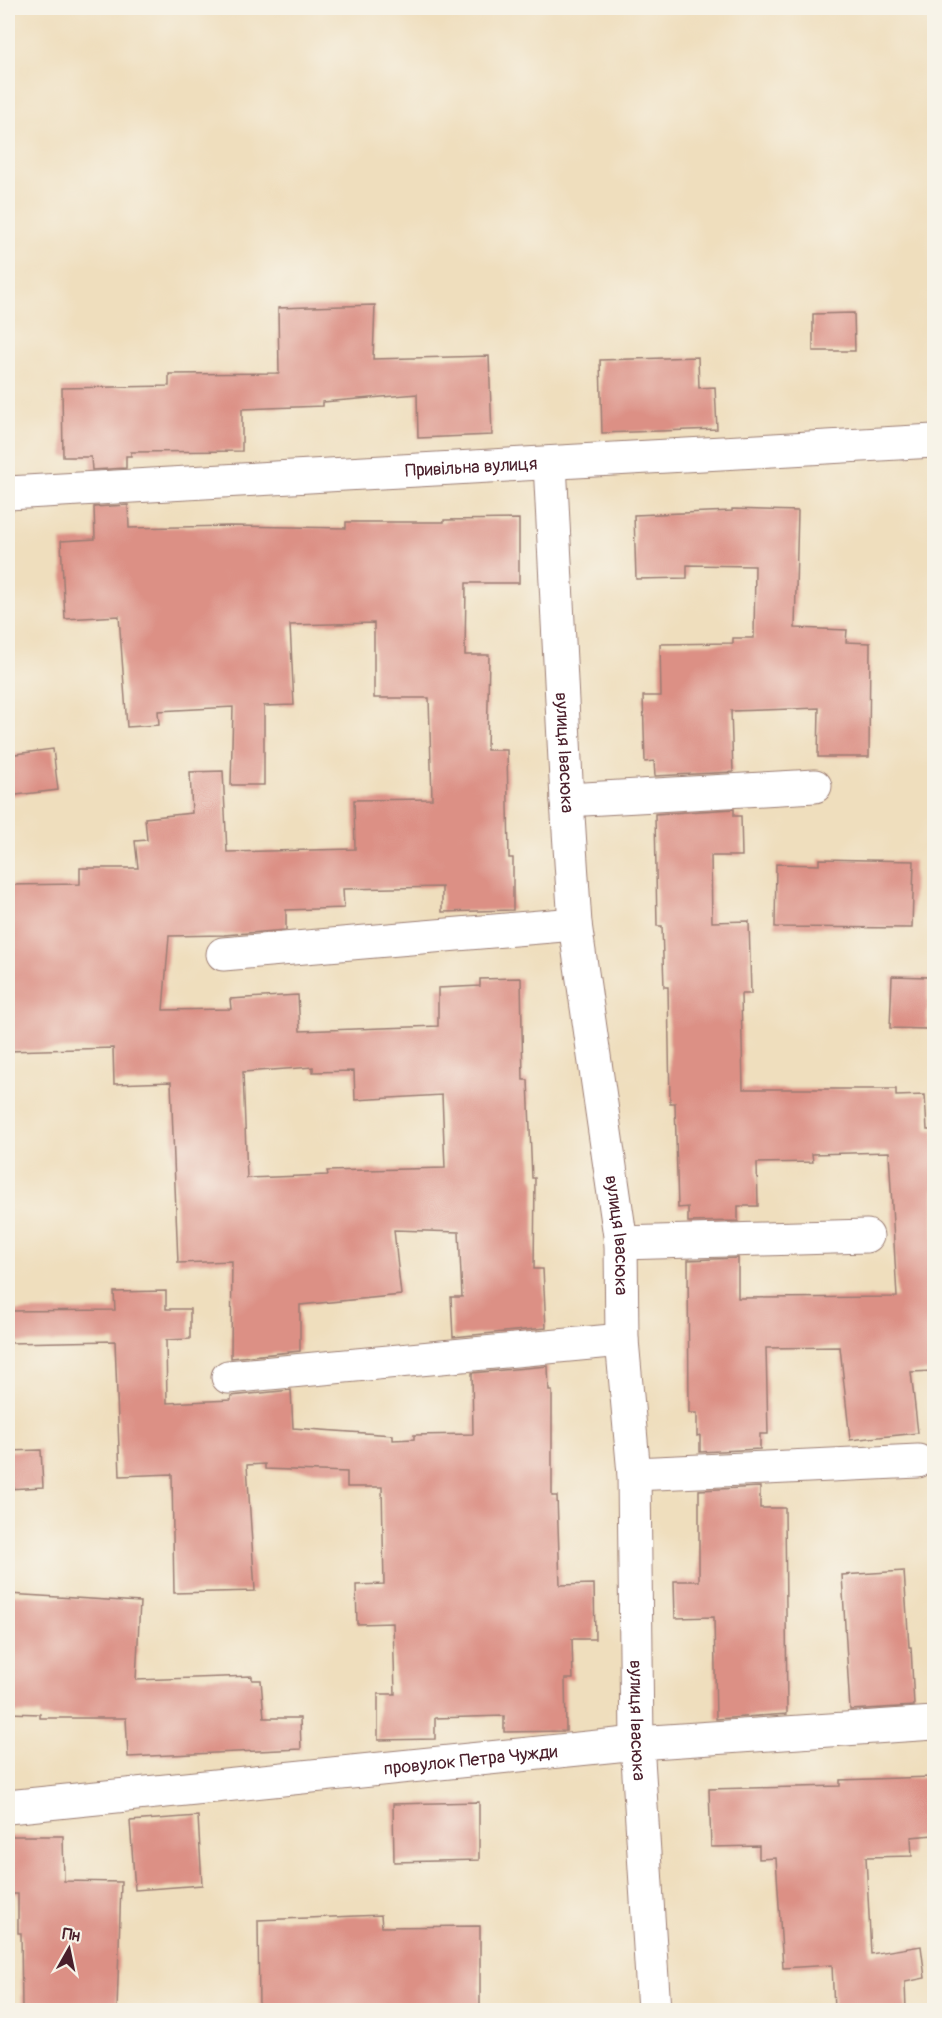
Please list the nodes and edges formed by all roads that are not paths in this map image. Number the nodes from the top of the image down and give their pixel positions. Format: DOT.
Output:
graph roads {
  1 [pos="934,441"];
  2 [pos="550,463"];
  3 [pos="8,493"];
  4 [pos="815,786"];
  5 [pos="567,800"];
  6 [pos="575,924"];
  7 [pos="224,954"];
  8 [pos="867,1236"];
  9 [pos="621,1243"];
  10 [pos="622,1340"];
  11 [pos="228,1377"];
  12 [pos="918,1461"];
  13 [pos="634,1474"];
  14 [pos="934,1723"];
  15 [pos="637,1743"];
  16 [pos="8,1806"];
  17 [pos="654,2010"];
  1 -- 2 [label="street, Привільна вулиця"];
  2 -- 3 [label="street, Привільна вулиця"];
  2 -- 5 [label="street, вулиця Івасюка"];
  4 -- 5 [label="street"];
  5 -- 6 [label="street, вулиця Івасюка"];
  6 -- 7 [label="street"];
  6 -- 9 [label="street, вулиця Івасюка"];
  8 -- 9 [label="street"];
  9 -- 10 [label="street, вулиця Івасюка"];
  10 -- 11 [label="street"];
  10 -- 13 [label="street, вулиця Івасюка"];
  12 -- 13 [label="street"];
  13 -- 15 [label="street, вулиця Івасюка"];
  14 -- 15 [label="street, провулок Петра Чужди"];
  15 -- 16 [label="street, провулок Петра Чужди"];
  15 -- 17 [label="street, вулиця Івасюка"];
}
